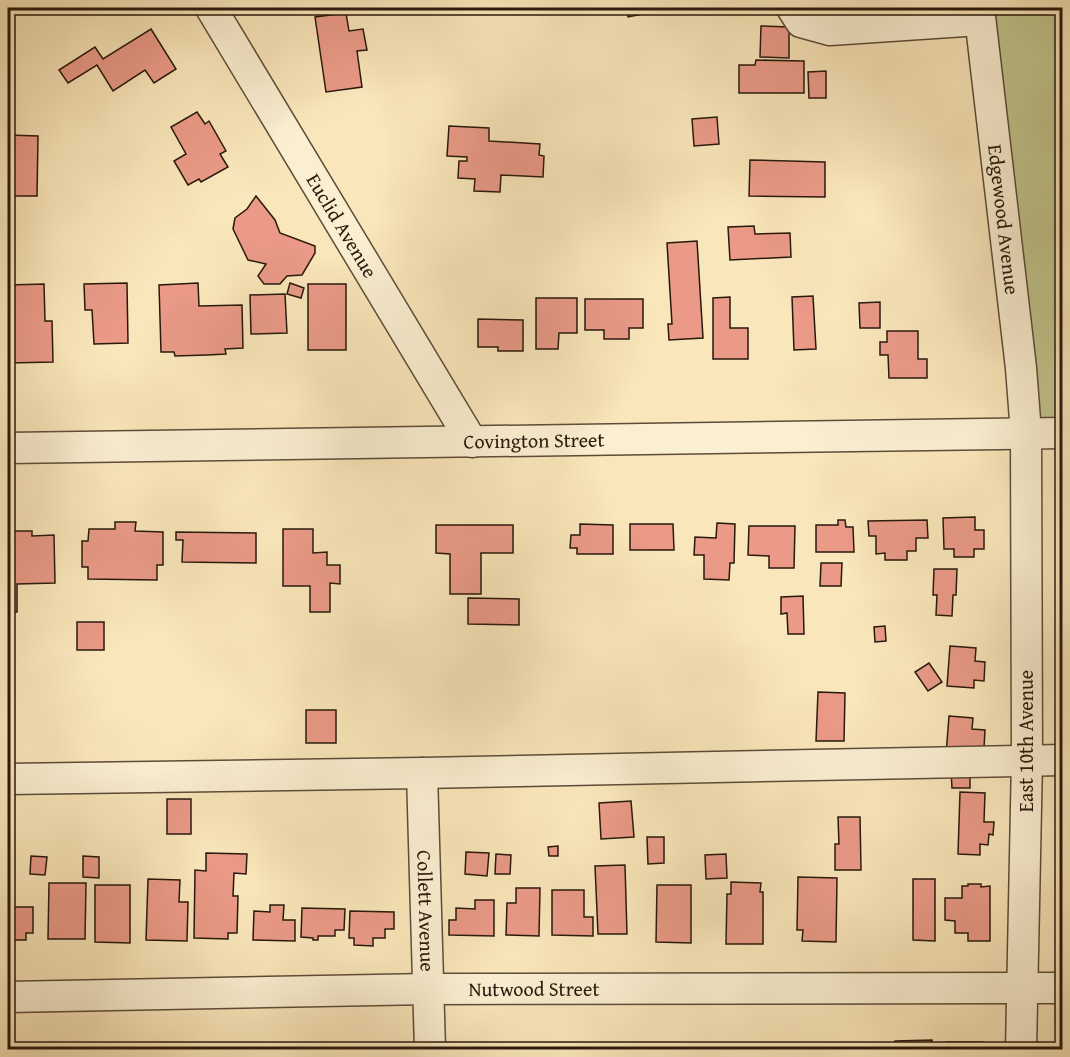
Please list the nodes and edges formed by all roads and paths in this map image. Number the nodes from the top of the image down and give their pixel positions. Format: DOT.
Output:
graph roads {
  1 [pos="211,8"];
  2 [pos="792,8"];
  3 [pos="979,14"];
  4 [pos="1026,433"];
  5 [pos="1062,433"];
  6 [pos="472,442"];
  7 [pos="8,448"];
  8 [pos="1027,759"];
  9 [pos="1062,760"];
  10 [pos="422,773"];
  11 [pos="8,779"];
  12 [pos="1023,988"];
  13 [pos="1062,988"];
  14 [pos="430,989"];
  15 [pos="8,997"];
  16 [pos="430,1050"];
  17 [pos="1021,1050"];
  1 -- 6 [label="street, Euclid Avenue"];
  2 -- 3 [label="street"];
  3 -- 4 [label="street, Edgewood Avenue"];
  4 -- 5 [label="street, Covington Street"];
  4 -- 6 [label="street, Covington Street"];
  4 -- 8 [label="street, East 10th Avenue"];
  6 -- 7 [label="street, Covington Street"];
  8 -- 9 [label="street"];
  8 -- 10 [label="street"];
  8 -- 12 [label="street, East 10th Avenue"];
  10 -- 11 [label="street"];
  10 -- 14 [label="street, Collett Avenue"];
  12 -- 13 [label="street, Nutwood Street"];
  12 -- 14 [label="street, Nutwood Street"];
  12 -- 17 [label="street, East 10th Avenue"];
  14 -- 15 [label="street, Nutwood Street"];
  14 -- 16 [label="street, Collett Avenue"];
}
